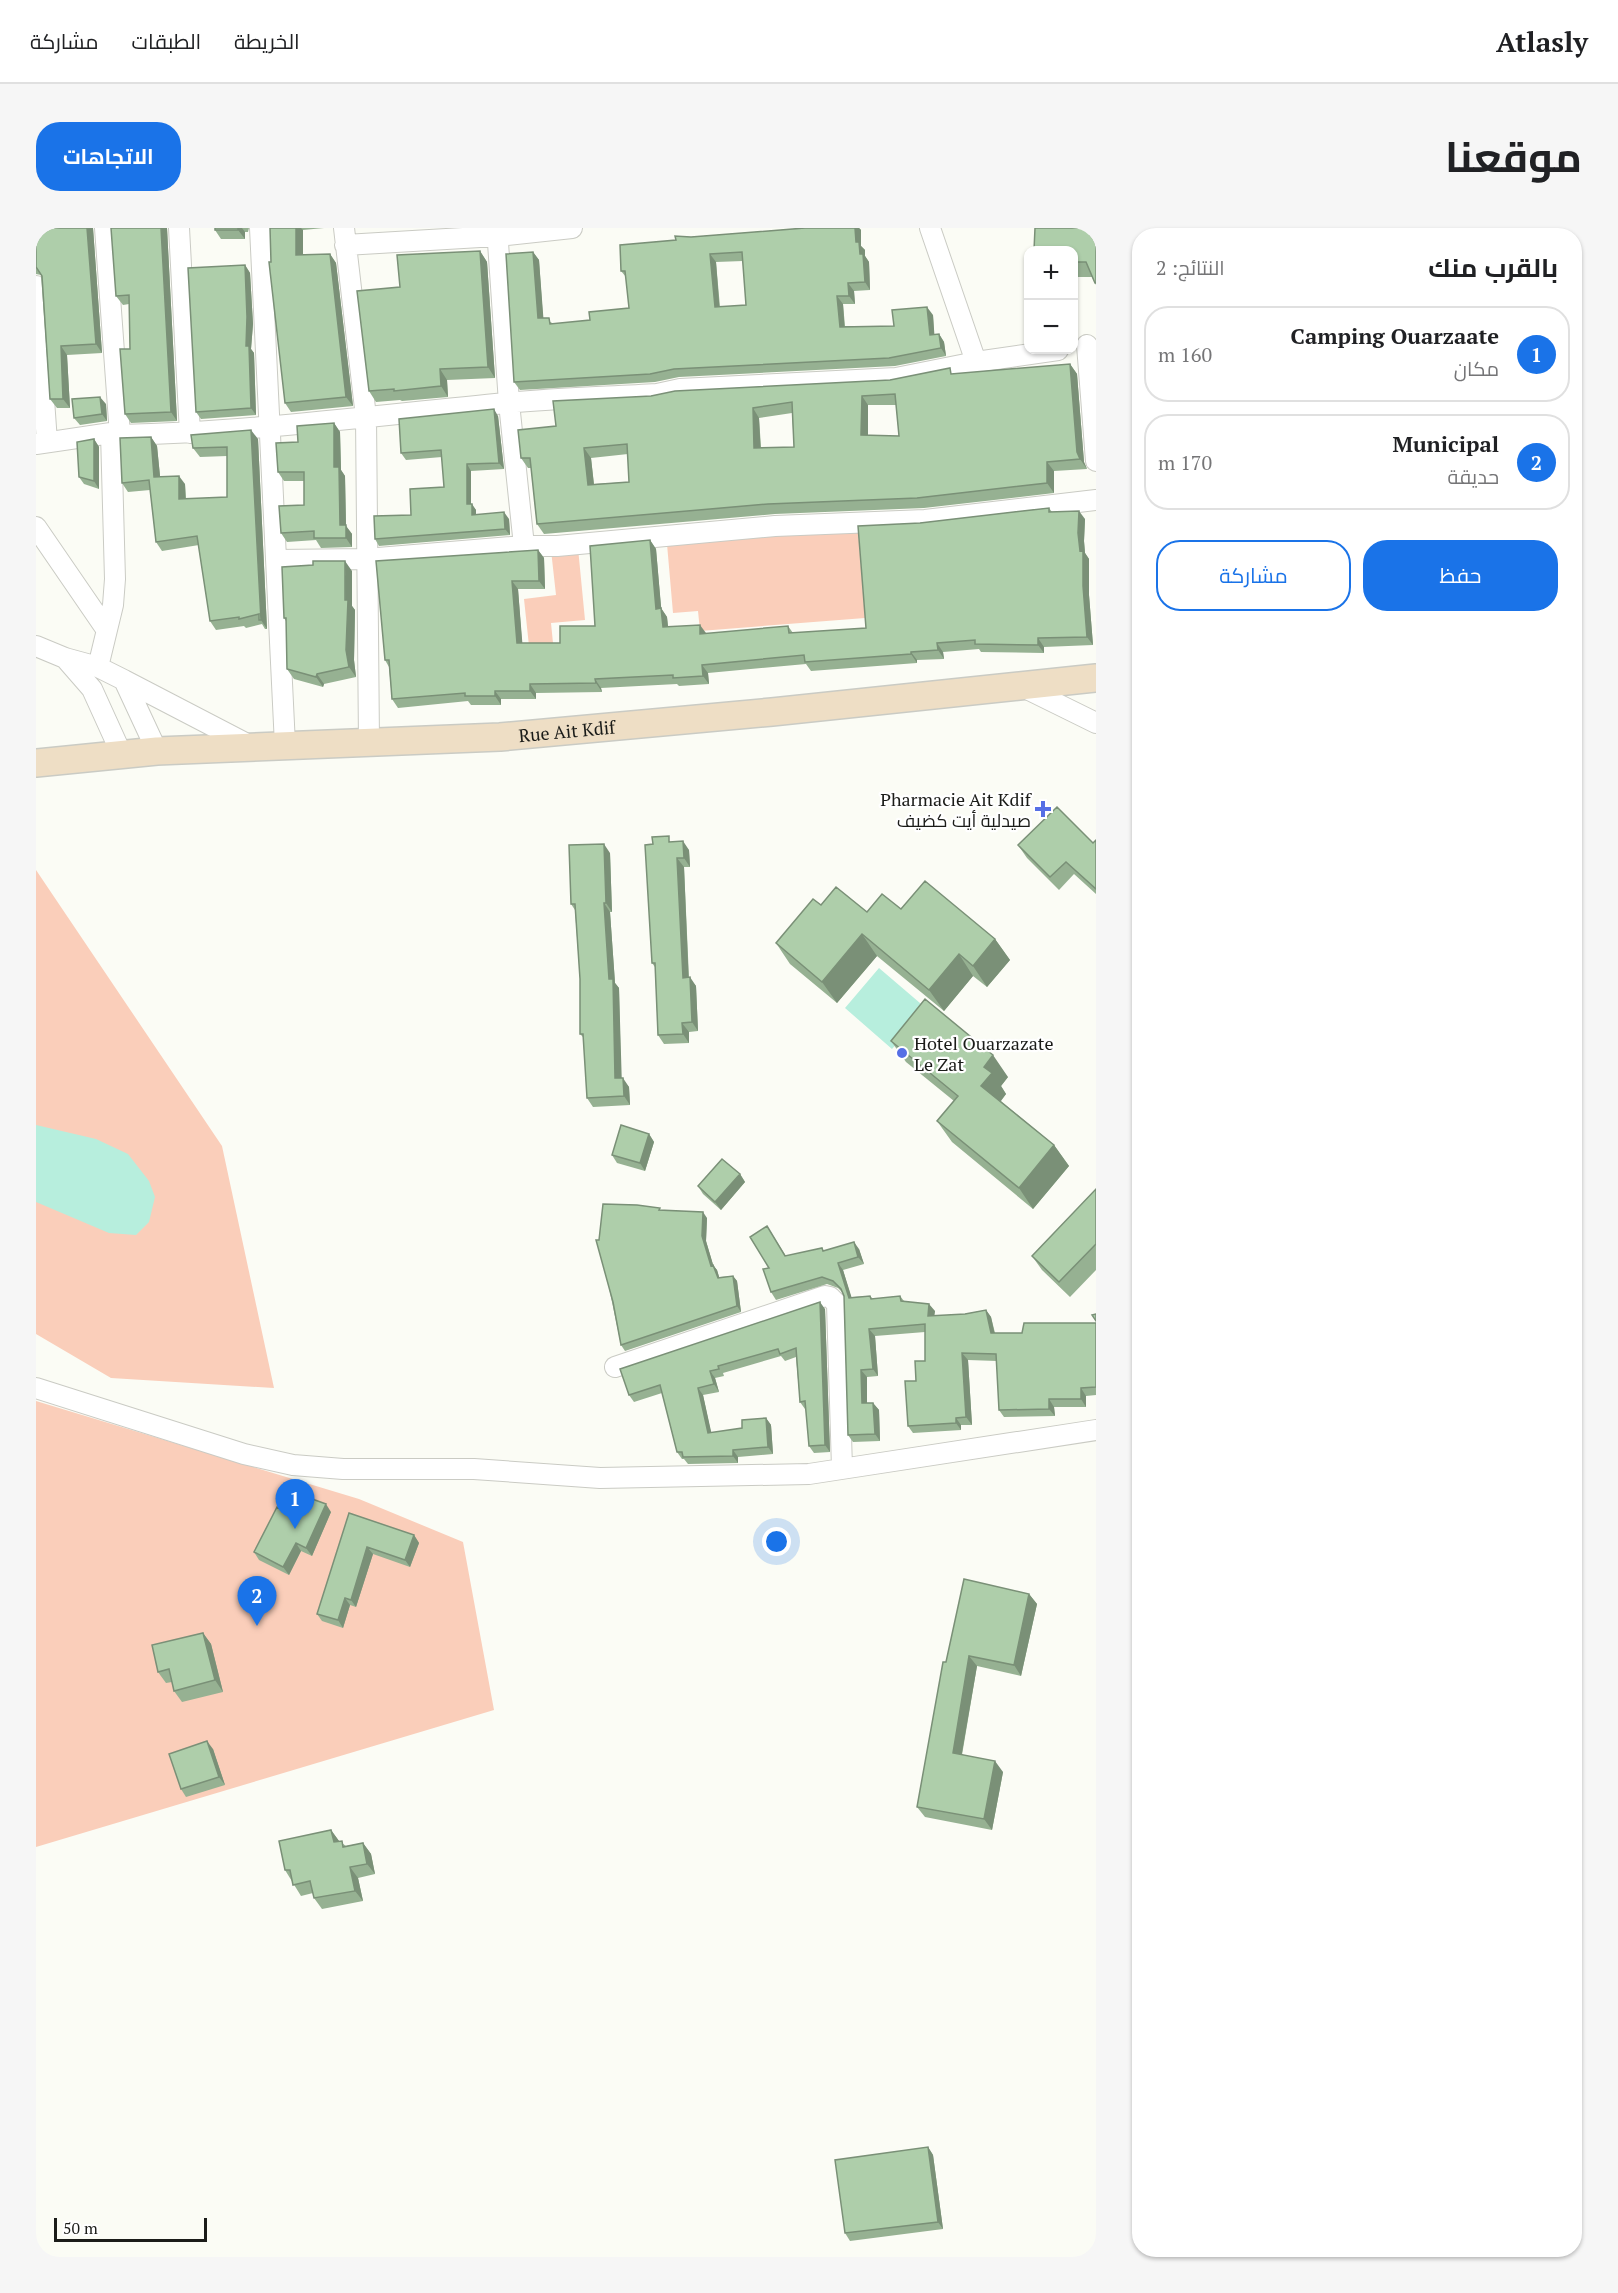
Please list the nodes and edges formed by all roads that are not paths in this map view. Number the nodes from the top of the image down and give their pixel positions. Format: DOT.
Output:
graph roads {
  1 [pos="105,228"];
  2 [pos="178,228"];
  3 [pos="260,228"];
  4 [pos="572,228"];
  5 [pos="930,228"];
  6 [pos="497,232"];
  7 [pos="345,237"];
  8 [pos="36,286"];
  9 [pos="1085,345"];
  10 [pos="1031,354"];
  11 [pos="976,362"];
  12 [pos="510,403"];
  13 [pos="366,417"];
  14 [pos="269,427"];
  15 [pos="190,433"];
  16 [pos="115,434"];
  17 [pos="42,443"];
  18 [pos="1096,461"];
  19 [pos="1096,500"];
  20 [pos="36,527"];
  21 [pos="524,546"];
  22 [pos="366,559"];
  23 [pos="276,560"];
  24 [pos="106,629"];
  25 [pos="36,646"];
  26 [pos="65,658"];
  27 [pos="98,667"];
  28 [pos="1096,678"];
  29 [pos="124,680"];
  30 [pos="1019,686"];
  31 [pos="1096,723"];
  32 [pos="369,742"];
  33 [pos="285,745"];
  34 [pos="254,747"];
  35 [pos="157,751"];
  36 [pos="122,755"];
  37 [pos="36,763"];
  38 [pos="615,1367"];
  39 [pos="36,1388"];
  40 [pos="1096,1430"];
  41 [pos="842,1468"];
  1 -- 16 [label="street"];
  2 -- 15 [label="street"];
  3 -- 14 [label="street"];
  4 -- 6 [label="street"];
  5 -- 11 [label="street"];
  6 -- 7 [label="street"];
  6 -- 12 [label="street"];
  7 -- 13 [label="street"];
  8 -- 17 [label="street"];
  9 -- 18 [label="street"];
  10 -- 11 [label="street"];
  11 -- 12 [label="street"];
  12 -- 13 [label="street"];
  12 -- 21 [label="street"];
  13 -- 14 [label="street"];
  13 -- 22 [label="street"];
  14 -- 15 [label="street"];
  14 -- 23 [label="street"];
  15 -- 16 [label="street"];
  16 -- 17 [label="street"];
  16 -- 24 [label="street"];
  19 -- 21 [label="street"];
  20 -- 24 [label="street"];
  21 -- 22 [label="street"];
  22 -- 23 [label="street"];
  22 -- 32 [label="street"];
  23 -- 33 [label="street"];
  24 -- 27 [label="street"];
  25 -- 26 [label="street"];
  26 -- 27 [label="street"];
  26 -- 36 [label="street"];
  27 -- 29 [label="street"];
  28 -- 30 [label="street, Rue Ait Kdif"];
  29 -- 34 [label="street"];
  29 -- 35 [label="street"];
  30 -- 31 [label="street"];
  30 -- 32 [label="street, Rue Ait Kdif"];
  32 -- 33 [label="street, Rue Ait Kdif"];
  33 -- 34 [label="street, Rue Ait Kdif"];
  34 -- 35 [label="street, Rue Ait Kdif"];
  35 -- 36 [label="street, Rue Ait Kdif"];
  36 -- 37 [label="street, Rue Ait Kdif"];
  38 -- 41 [label="street"];
  39 -- 41 [label="street"];
  40 -- 41 [label="street"];
}
